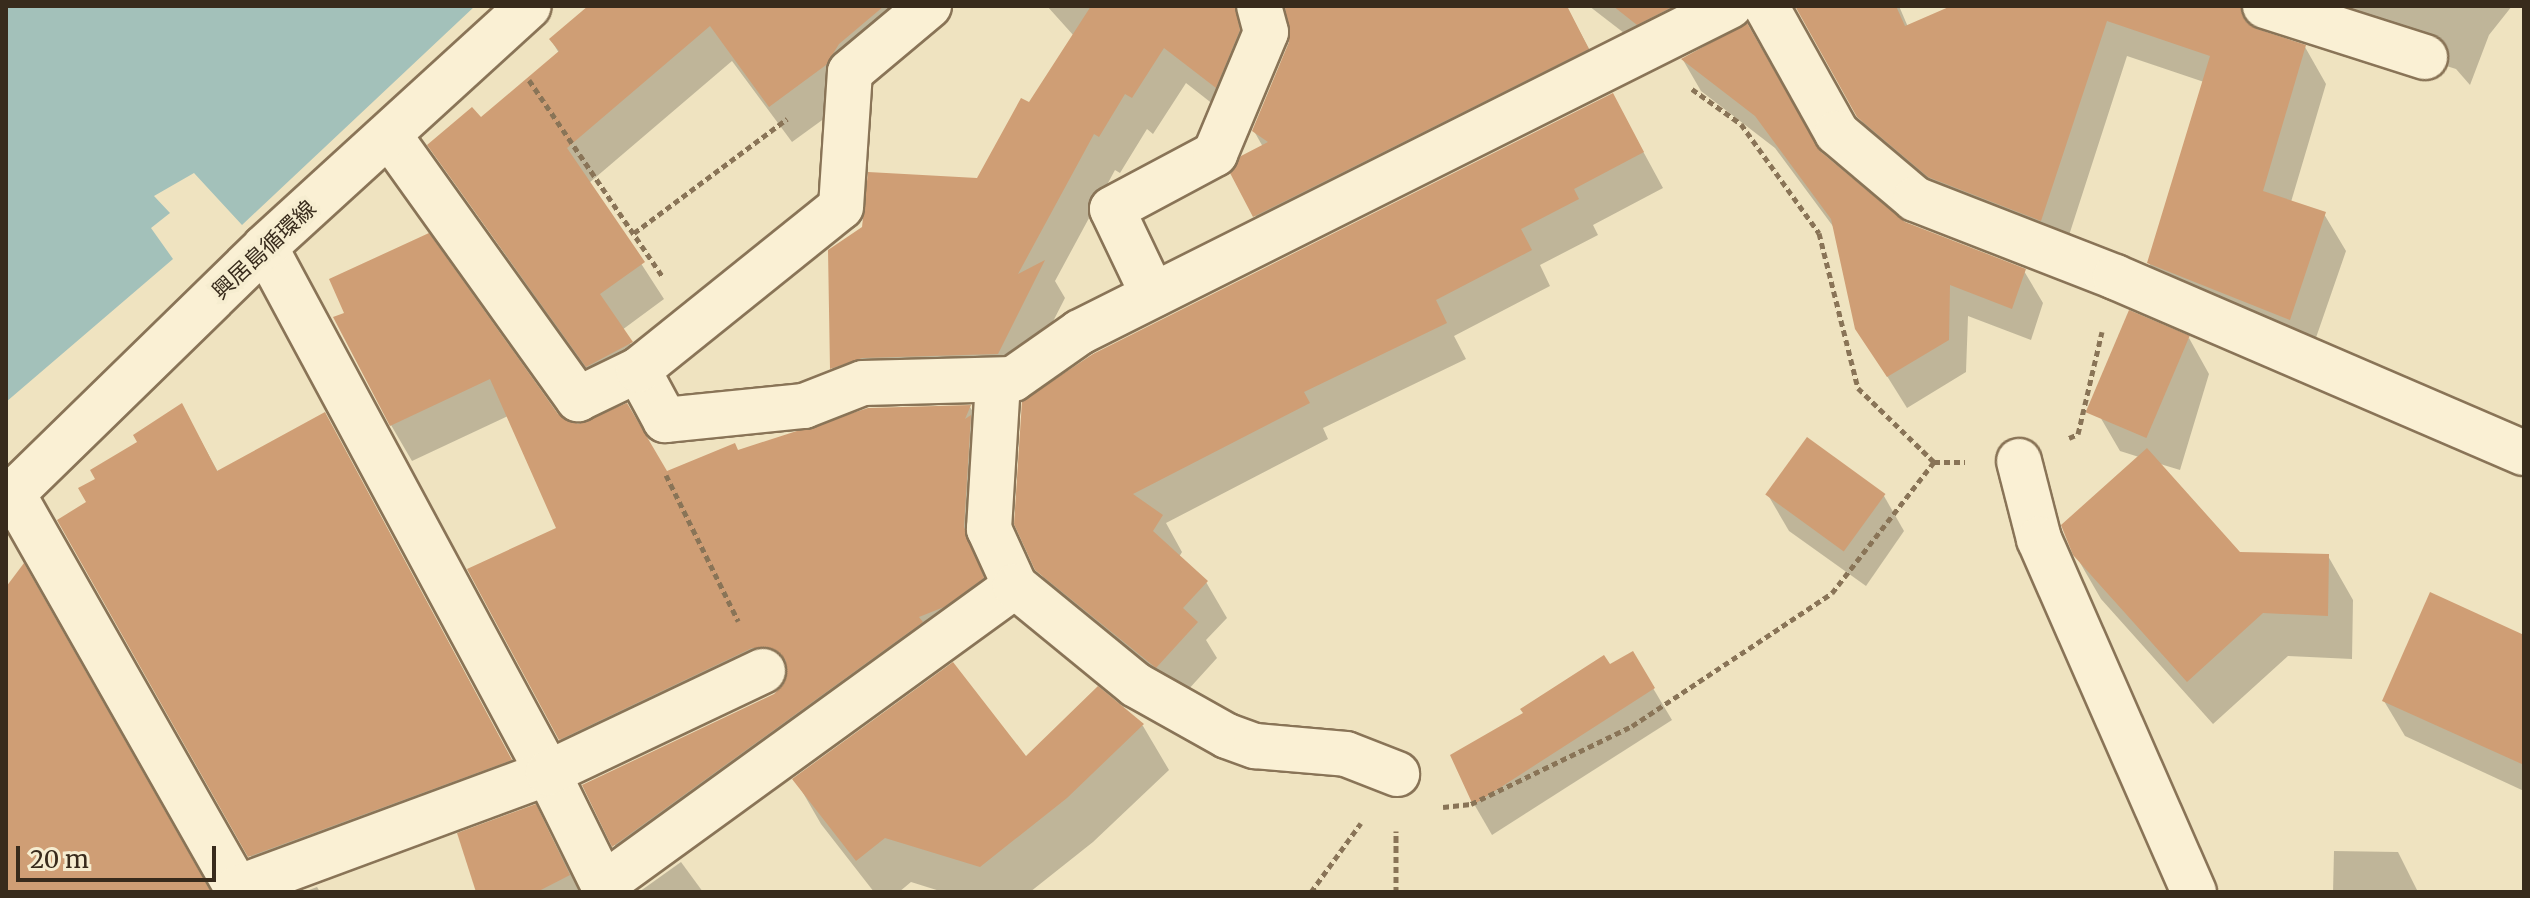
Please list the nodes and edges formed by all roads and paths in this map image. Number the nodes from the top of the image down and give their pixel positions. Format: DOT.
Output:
graph roads {
  1 [pos="929,6"];
  2 [pos="1259,6"];
  3 [pos="1730,6"];
  4 [pos="1766,6"];
  5 [pos="2265,6"];
  6 [pos="513,20"];
  7 [pos="1636,50"];
  8 [pos="2425,57"];
  9 [pos="850,72"];
  10 [pos="389,135"];
  11 [pos="634,233"];
  12 [pos="265,247"];
  13 [pos="2115,277"];
  14 [pos="1153,295"];
  15 [pos="694,325"];
  16 [pos="638,370"];
  17 [pos="998,381"];
  18 [pos="665,420"];
  19 [pos="2524,453"];
  20 [pos="2019,461"];
  21 [pos="1934,462"];
  22 [pos="10,497"];
  23 [pos="1015,586"];
  24 [pos="763,671"];
  25 [pos="548,773"];
  26 [pos="1397,774"];
  27 [pos="602,888"];
  28 [pos="1311,892"];
  29 [pos="2194,892"];
  1 -- 9 [label="street"];
  2 -- 14 [label="street"];
  3 -- 7 [label="street"];
  4 -- 13 [label="street"];
  5 -- 8 [label="street"];
  6 -- 10 [label="street, 興居島循環線"];
  6 -- 11 [label="path"];
  7 -- 14 [label="street"];
  7 -- 21 [label="path"];
  9 -- 11 [label="path"];
  9 -- 15 [label="street"];
  10 -- 12 [label="street, 興居島循環線"];
  10 -- 16 [label="street"];
  11 -- 15 [label="path"];
  12 -- 22 [label="street, 興居島循環線"];
  12 -- 25 [label="street"];
  13 -- 19 [label="street"];
  13 -- 20 [label="path"];
  14 -- 17 [label="street"];
  15 -- 16 [label="street"];
  16 -- 18 [label="street"];
  17 -- 18 [label="street"];
  17 -- 23 [label="street"];
  18 -- 24 [label="path"];
  20 -- 21 [label="path"];
  20 -- 29 [label="street"];
  21 -- 26 [label="path"];
  22 -- 25 [label="street"];
  23 -- 26 [label="street"];
  23 -- 27 [label="street"];
  24 -- 25 [label="street"];
  25 -- 27 [label="street"];
  26 -- 28 [label="path"];
}
